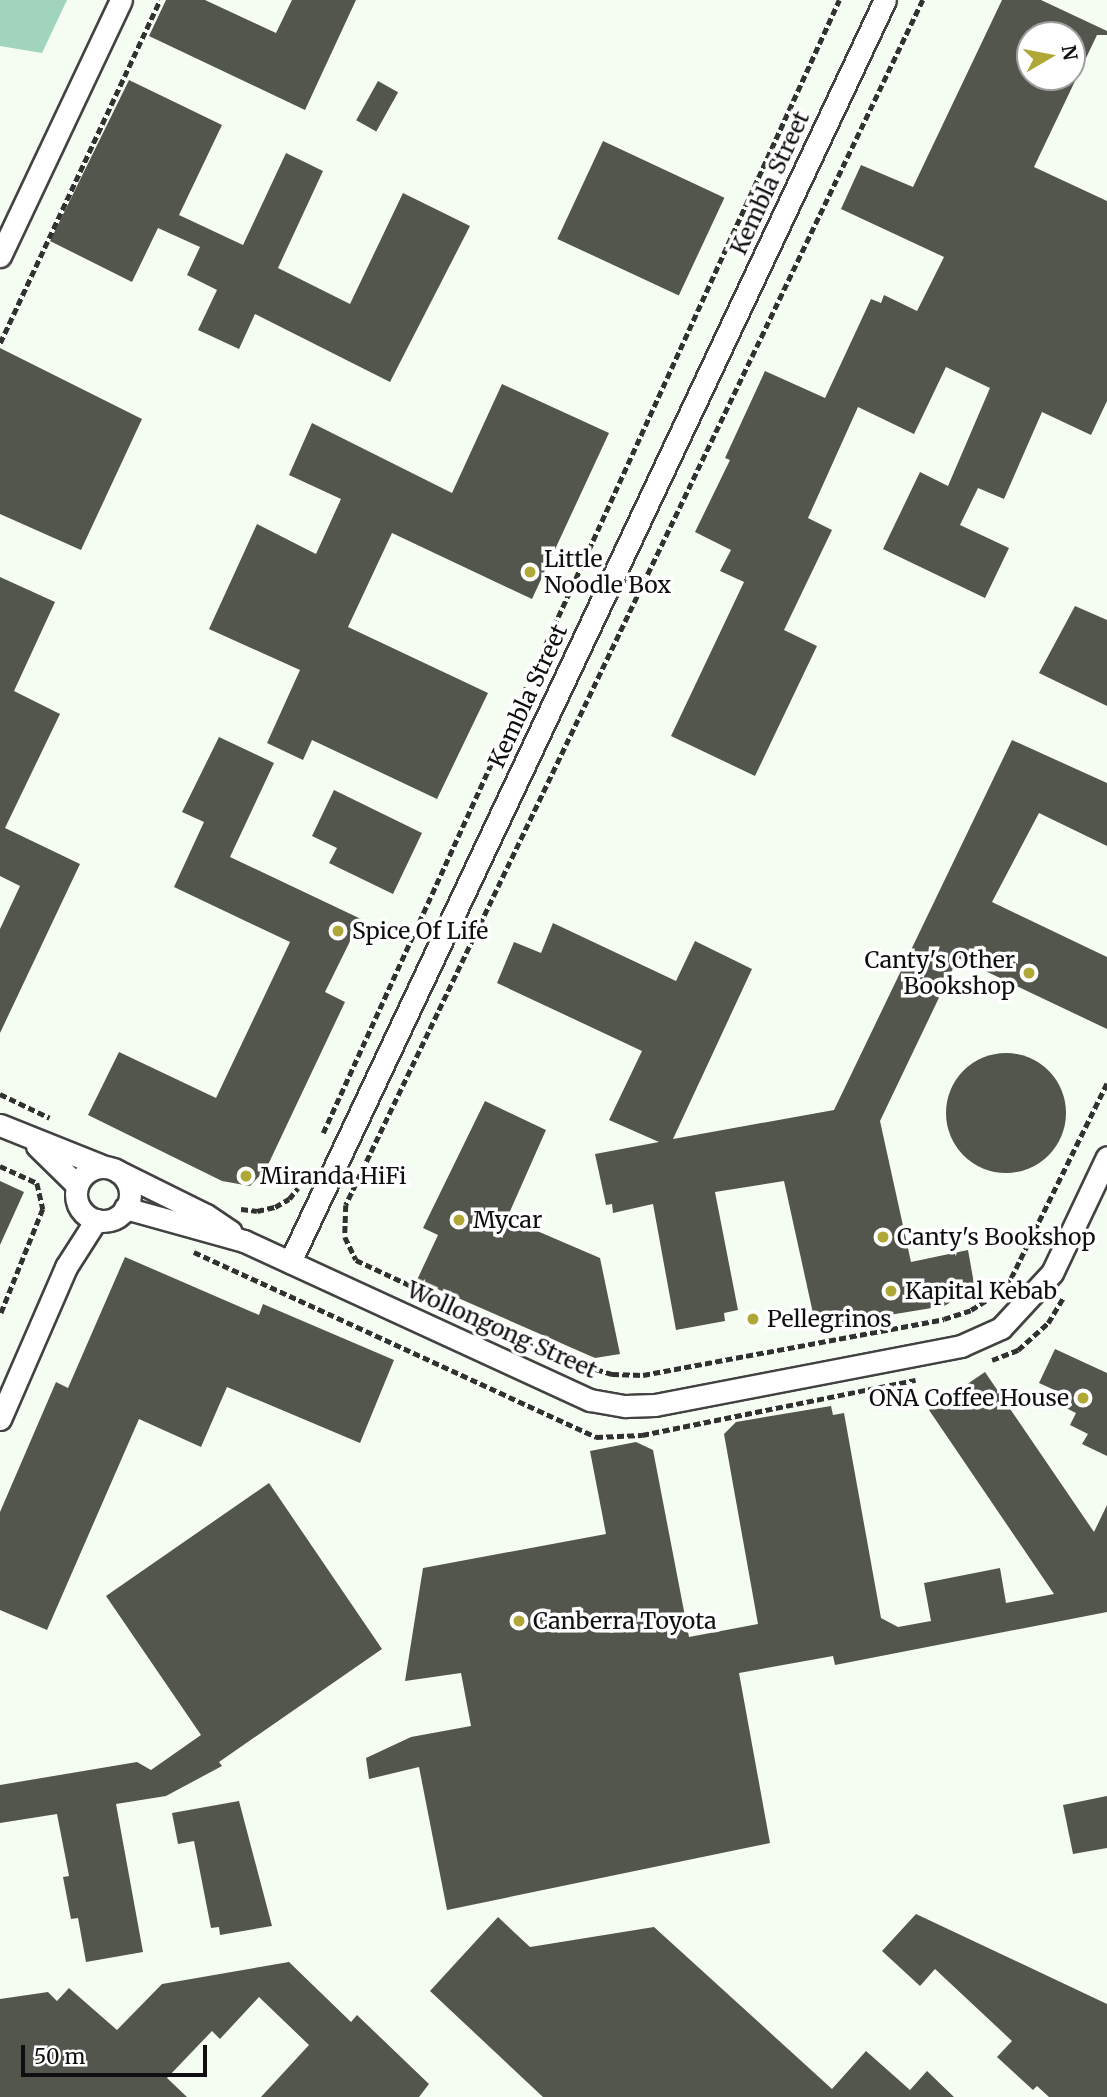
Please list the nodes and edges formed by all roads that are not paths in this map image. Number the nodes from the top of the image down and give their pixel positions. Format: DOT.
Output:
graph roads {
  1 [pos="121,0"];
  2 [pos="886,0"];
  3 [pos="0,256"];
  4 [pos="0,1125"];
  5 [pos="30,1139"];
  6 [pos="1107,1157"];
  7 [pos="111,1169"];
  8 [pos="77,1185"];
  9 [pos="125,1208"];
  10 [pos="87,1213"];
  11 [pos="244,1241"];
  12 [pos="290,1262"];
  13 [pos="0,1419"];
  1 -- 3 [label="street"];
  2 -- 12 [label="street, Kembla Street"];
  4 -- 5 [label="street, Wollongong Street"];
  5 -- 7 [label="street, Wollongong Street"];
  5 -- 8 [label="street, Wollongong Street"];
  6 -- 12 [label="street, Wollongong Street"];
  7 -- 8 [label="street"];
  7 -- 9 [label="street"];
  7 -- 11 [label="street, Wollongong Street"];
  8 -- 10 [label="street"];
  9 -- 10 [label="street"];
  9 -- 11 [label="street, Wollongong Street"];
  10 -- 13 [label="street"];
  11 -- 12 [label="street, Wollongong Street"];
}
